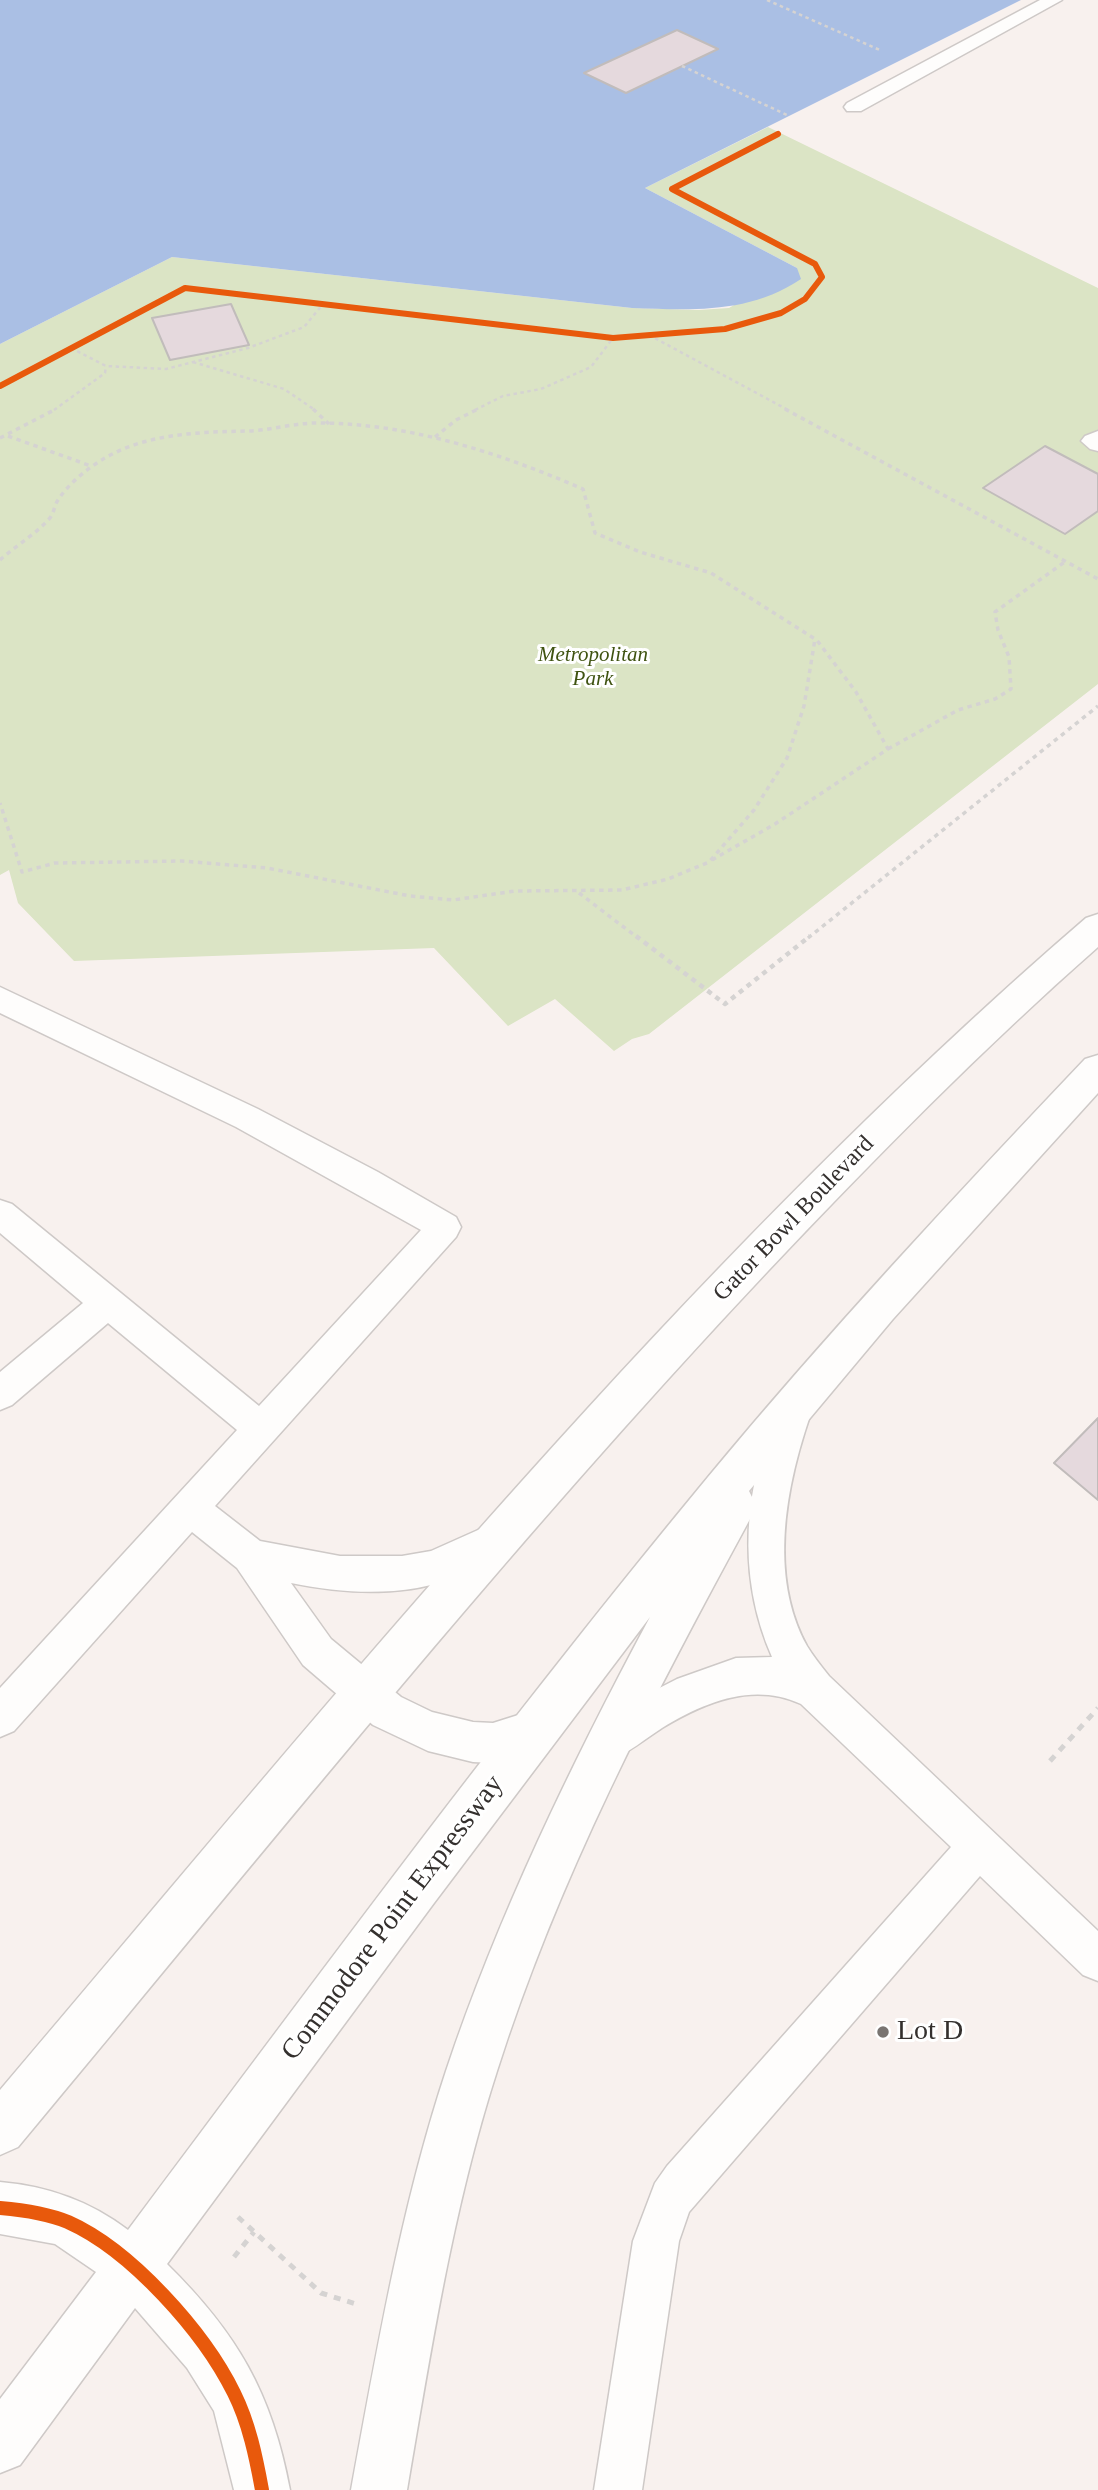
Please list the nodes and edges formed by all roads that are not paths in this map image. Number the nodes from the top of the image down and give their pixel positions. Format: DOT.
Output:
graph roads {
  1 [pos="1054,0"];
  2 [pos="854,107"];
  3 [pos="1098,438"];
  4 [pos="1098,444"];
  5 [pos="1098,927"];
  6 [pos="0,999"];
  7 [pos="1098,1069"];
  8 [pos="0,1214"];
  9 [pos="107,1303"];
  10 [pos="0,1394"];
  11 [pos="798,1401"];
  12 [pos="261,1429"];
  13 [pos="190,1508"];
  14 [pos="507,1528"];
  15 [pos="250,1556"];
  16 [pos="815,1690"];
  17 [pos="366,1695"];
  18 [pos="0,1717"];
  19 [pos="534,1730"];
  20 [pos="611,1740"];
  21 [pos="979,1846"];
  22 [pos="1098,1960"];
  23 [pos="0,2129"];
  24 [pos="0,2208"];
  25 [pos="132,2269"];
  26 [pos="0,2445"];
  27 [pos="262,2490"];
  28 [pos="379,2490"];
  29 [pos="618,2490"];
  1 -- 2 [label="lane"];
  3 -- 4 [label="lane"];
  5 -- 14 [label="main road, Gator Bowl Boulevard"];
  6 -- 12 [label="lane"];
  7 -- 11 [label="main road"];
  8 -- 9 [label="lane"];
  9 -- 10 [label="lane"];
  9 -- 12 [label="lane"];
  11 -- 16 [label="lane"];
  11 -- 19 [label="main road, Commodore Point Expressway"];
  11 -- 20 [label="main road"];
  12 -- 13 [label="lane"];
  13 -- 15 [label="lane"];
  13 -- 18 [label="lane"];
  14 -- 15 [label="lane"];
  14 -- 17 [label="main road"];
  15 -- 17 [label="lane"];
  16 -- 20 [label="lane"];
  16 -- 21 [label="lane"];
  17 -- 19 [label="lane"];
  17 -- 23 [label="main road"];
  19 -- 25 [label="main road, Commodore Point Expressway"];
  20 -- 28 [label="main road"];
  21 -- 22 [label="lane"];
  21 -- 29 [label="lane"];
  24 -- 25 [label="main road"];
  25 -- 26 [label="main road, Commodore Point Expressway"];
  25 -- 27 [label="main road"];
}
